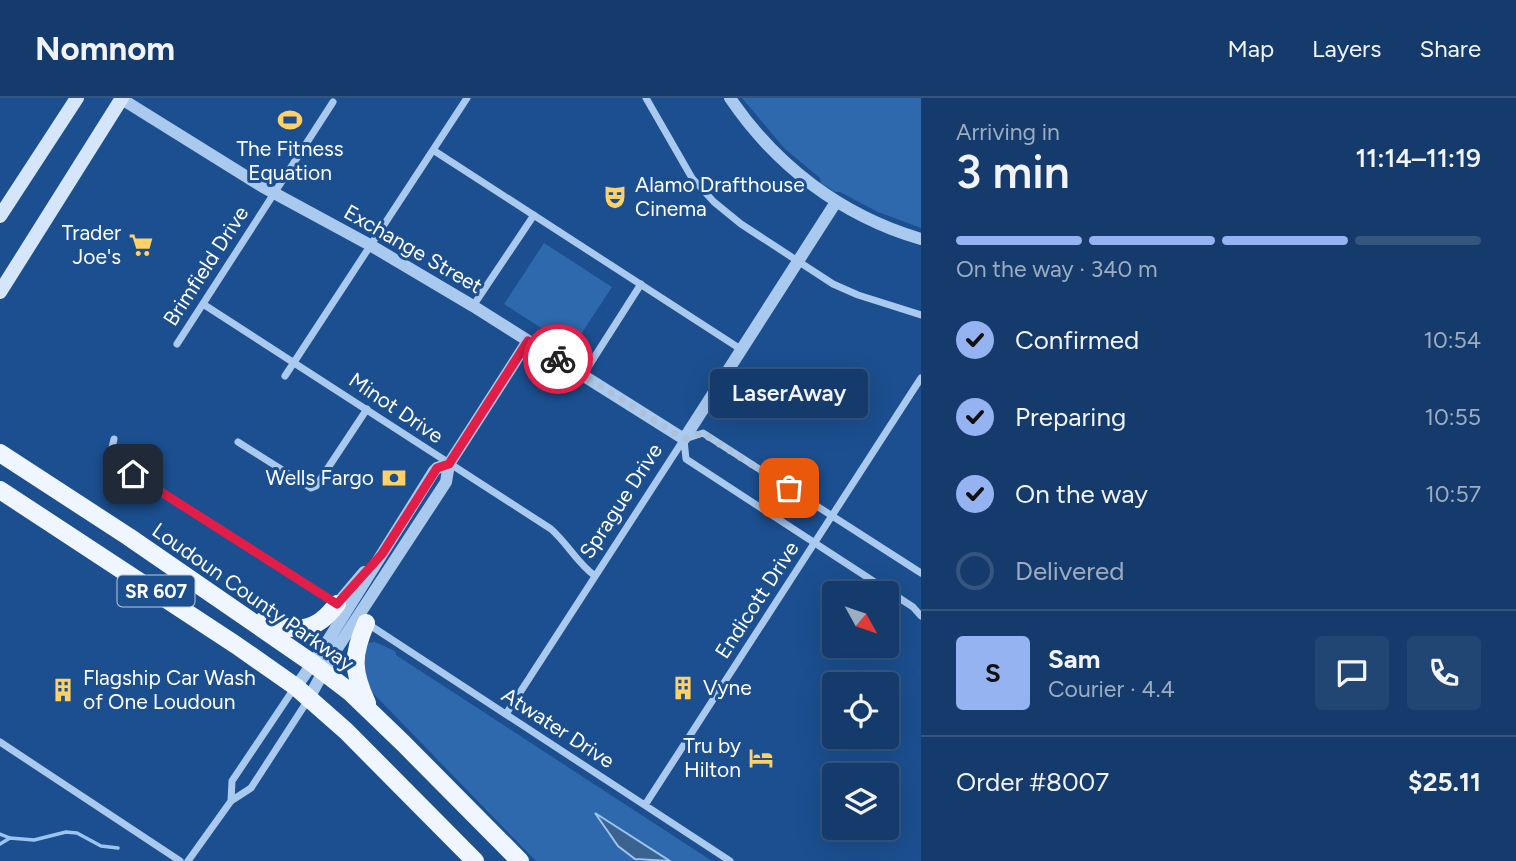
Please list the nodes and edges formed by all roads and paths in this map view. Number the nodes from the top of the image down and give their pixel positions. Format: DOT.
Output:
graph roads {
  1 [pos="77,98"];
  2 [pos="121,98"];
  3 [pos="467,98"];
  4 [pos="646,98"];
  5 [pos="730,98"];
  6 [pos="334,102"];
  7 [pos="433,150"];
  8 [pos="274,193"];
  9 [pos="836,202"];
  10 [pos="534,215"];
  11 [pos="0,216"];
  12 [pos="921,239"];
  13 [pos="370,245"];
  14 [pos="797,262"];
  15 [pos="641,284"];
  16 [pos="0,292"];
  17 [pos="203,304"];
  18 [pos="473,306"];
  19 [pos="921,316"];
  20 [pos="528,341"];
  21 [pos="177,344"];
  22 [pos="742,350"];
  23 [pos="294,362"];
  24 [pos="583,375"];
  25 [pos="285,376"];
  26 [pos="921,378"];
  27 [pos="367,409"];
  28 [pos="114,439"];
  29 [pos="684,439"];
  30 [pos="238,442"];
  31 [pos="0,453"];
  32 [pos="449,464"];
  33 [pos="0,490"];
  34 [pos="832,516"];
  35 [pos="814,544"];
  36 [pos="382,554"];
  37 [pos="395,561"];
  38 [pos="921,572"];
  39 [pos="595,576"];
  40 [pos="337,604"];
  41 [pos="246,616"];
  42 [pos="921,616"];
  43 [pos="366,623"];
  44 [pos="318,667"];
  45 [pos="302,692"];
  46 [pos="506,715"];
  47 [pos="379,720"];
  48 [pos="0,742"];
  49 [pos="231,801"];
  50 [pos="645,805"];
  51 [pos="180,861"];
  52 [pos="188,861"];
  53 [pos="475,861"];
  54 [pos="520,861"];
  55 [pos="730,861"];
  1 -- 11 [label="main road"];
  2 -- 8 [label="street, Exchange Street"];
  2 -- 16 [label="main road"];
  3 -- 7 [label="street"];
  4 -- 14 [label="street"];
  5 -- 9 [label="street"];
  6 -- 8 [label="street, Brimfield Drive"];
  7 -- 10 [label="street"];
  7 -- 13 [label="street"];
  8 -- 13 [label="street, Exchange Street"];
  8 -- 17 [label="street, Brimfield Drive"];
  9 -- 12 [label="street"];
  9 -- 14 [label="street, Sprague Drive"];
  10 -- 15 [label="street"];
  10 -- 18 [label="street"];
  13 -- 18 [label="street, Exchange Street"];
  13 -- 23 [label="street"];
  14 -- 19 [label="street"];
  14 -- 22 [label="street, Sprague Drive"];
  15 -- 22 [label="street"];
  15 -- 24 [label="street"];
  17 -- 21 [label="street, Brimfield Drive"];
  17 -- 23 [label="street, Minot Drive"];
  18 -- 20 [label="street, Exchange Street"];
  20 -- 24 [label="street, Exchange Street"];
  20 -- 32 [label="street"];
  22 -- 29 [label="street, Sprague Drive"];
  23 -- 25 [label="street"];
  23 -- 27 [label="street, Minot Drive"];
  24 -- 29 [label="street, Exchange Street"];
  26 -- 34 [label="street, Endicott Drive"];
  27 -- 30 [label="street"];
  27 -- 32 [label="street, Minot Drive"];
  28 -- 40 [label="street"];
  29 -- 34 [label="street, Exchange Street"];
  29 -- 35 [label="street"];
  29 -- 39 [label="street, Sprague Drive"];
  31 -- 41 [label="main road, Loudoun County Parkway / SR 607"];
  32 -- 36 [label="street"];
  32 -- 37 [label="street"];
  32 -- 39 [label="street, Minot Drive"];
  33 -- 45 [label="main road, SR 607"];
  34 -- 35 [label="street, Endicott Drive"];
  34 -- 38 [label="street, Exchange Street"];
  35 -- 42 [label="street"];
  35 -- 50 [label="street, Endicott Drive"];
  36 -- 40 [label="street"];
  36 -- 44 [label="street"];
  37 -- 43 [label="street"];
  37 -- 44 [label="street"];
  39 -- 46 [label="street, Sprague Drive"];
  40 -- 41 [label="main road"];
  41 -- 44 [label="main road, Loudoun County Parkway / SR 607"];
  43 -- 46 [label="street, Atwater Drive"];
  43 -- 47 [label="main road"];
  44 -- 45 [label="street"];
  44 -- 47 [label="main road, Loudoun County Parkway / SR 607"];
  45 -- 49 [label="street"];
  45 -- 49 [label="street"];
  45 -- 53 [label="main road, SR 607"];
  46 -- 50 [label="street, Atwater Drive"];
  47 -- 54 [label="main road, Loudoun County Parkway / SR 607"];
  48 -- 51 [label="street"];
  49 -- 52 [label="street"];
  50 -- 55 [label="street, Atwater Drive"];
}
